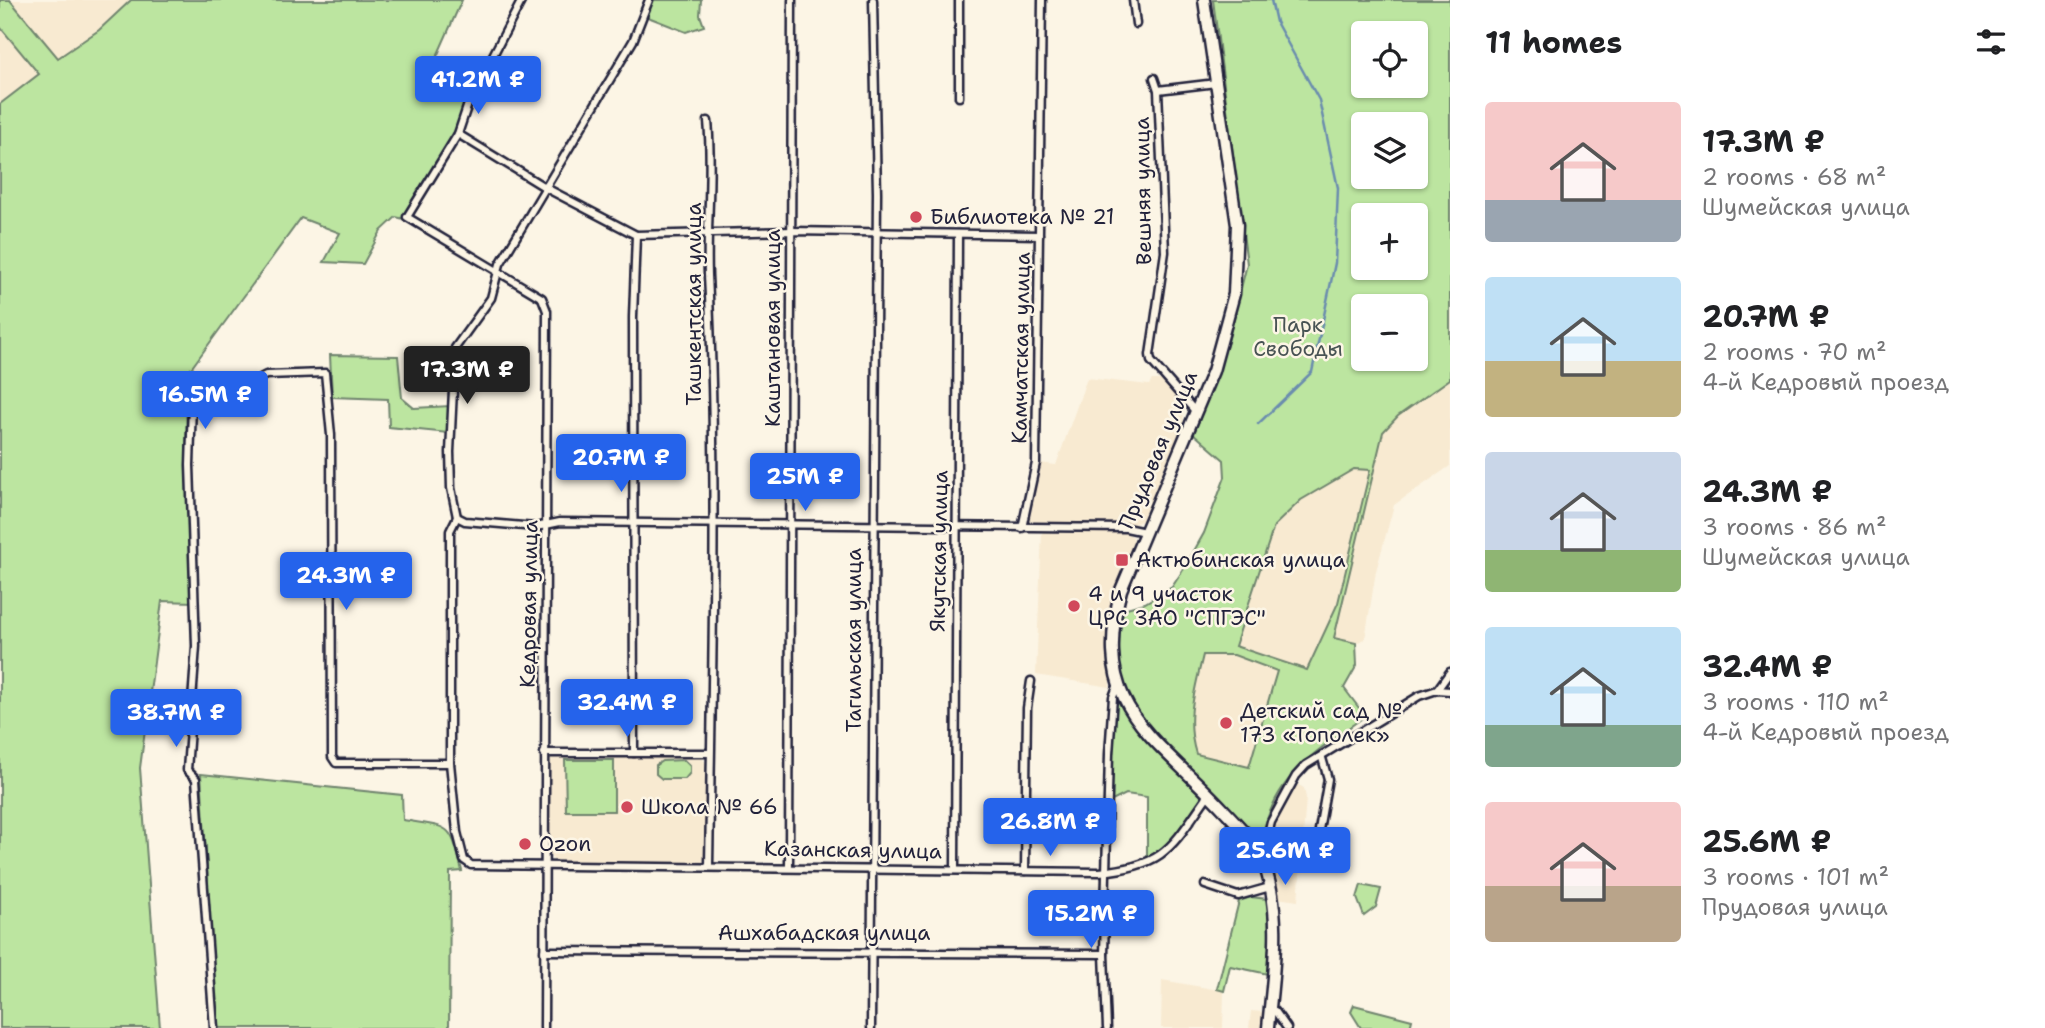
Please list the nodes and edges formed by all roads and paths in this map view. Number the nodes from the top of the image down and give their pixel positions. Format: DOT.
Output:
graph roads {
  1 [pos="522,0"];
  2 [pos="649,0"];
  3 [pos="792,0"];
  4 [pos="873,0"];
  5 [pos="959,0"];
  6 [pos="1042,0"];
  7 [pos="1133,0"];
  8 [pos="1204,0"];
  9 [pos="1136,24"];
  10 [pos="1154,78"];
  11 [pos="1216,83"];
  12 [pos="1158,90"];
  13 [pos="959,97"];
  14 [pos="708,121"];
  15 [pos="458,134"];
  16 [pos="546,188"];
  17 [pos="792,231"];
  18 [pos="709,232"];
  19 [pos="876,233"];
  20 [pos="958,234"];
  21 [pos="636,235"];
  22 [pos="1040,235"];
  23 [pos="498,271"];
  24 [pos="1195,411"];
  25 [pos="457,517"];
  26 [pos="635,524"];
  27 [pos="713,524"];
  28 [pos="546,525"];
  29 [pos="956,525"];
  30 [pos="790,527"];
  31 [pos="872,528"];
  32 [pos="1022,528"];
  33 [pos="1145,532"];
  34 [pos="1450,672"];
  35 [pos="1031,681"];
  36 [pos="1118,684"];
  37 [pos="1437,690"];
  38 [pos="1450,691"];
  39 [pos="544,753"];
  40 [pos="634,753"];
  41 [pos="710,753"];
  42 [pos="1322,758"];
  43 [pos="450,763"];
  44 [pos="1209,794"];
  45 [pos="1325,839"];
  46 [pos="1262,859"];
  47 [pos="544,866"];
  48 [pos="709,866"];
  49 [pos="789,866"];
  50 [pos="871,867"];
  51 [pos="955,868"];
  52 [pos="1025,871"];
  53 [pos="1107,871"];
  54 [pos="1205,885"];
  55 [pos="1270,887"];
  56 [pos="544,951"];
  57 [pos="871,951"];
  58 [pos="1104,954"];
  59 [pos="1269,1010"];
  60 [pos="214,1028"];
  61 [pos="544,1028"];
  62 [pos="871,1028"];
  63 [pos="1107,1028"];
  64 [pos="1268,1028"];
  65 [pos="1287,1028"];
  1 -- 15 [label="street"];
  2 -- 16 [label="street"];
  3 -- 17 [label="street, Каштановая улица"];
  4 -- 19 [label="street, Тагильская улица"];
  5 -- 13 [label="street"];
  6 -- 22 [label="street, Камчатская улица"];
  7 -- 9 [label="street"];
  8 -- 11 [label="main road, Прудовая улица"];
  10 -- 12 [label="street, Вешняя улица"];
  11 -- 12 [label="street"];
  11 -- 24 [label="main road, Прудовая улица"];
  12 -- 24 [label="street, Вешняя улица"];
  14 -- 18 [label="street, Ташкентская улица"];
  15 -- 16 [label="street"];
  15 -- 23 [label="street, Кедровая улица"];
  16 -- 21 [label="street"];
  16 -- 23 [label="street"];
  17 -- 18 [label="street"];
  17 -- 19 [label="street"];
  17 -- 30 [label="street, Каштановая улица"];
  18 -- 21 [label="street"];
  18 -- 27 [label="street, Ташкентская улица"];
  19 -- 20 [label="street"];
  19 -- 31 [label="street, Тагильская улица"];
  20 -- 22 [label="street"];
  20 -- 29 [label="street, Якутская улица"];
  21 -- 26 [label="street"];
  22 -- 32 [label="street, Камчатская улица"];
  23 -- 25 [label="street"];
  23 -- 28 [label="street, Кедровая улица"];
  24 -- 33 [label="main road, Прудовая улица"];
  25 -- 28 [label="street"];
  25 -- 43 [label="street"];
  26 -- 27 [label="street"];
  26 -- 28 [label="street"];
  26 -- 40 [label="street"];
  27 -- 30 [label="street"];
  27 -- 41 [label="street, Ташкентская улица"];
  28 -- 39 [label="street, Кедровая улица"];
  29 -- 31 [label="street"];
  29 -- 32 [label="street"];
  29 -- 51 [label="street, Якутская улица"];
  30 -- 31 [label="street"];
  30 -- 49 [label="street, Каштановая улица"];
  31 -- 50 [label="street, Тагильская улица"];
  32 -- 33 [label="street"];
  33 -- 36 [label="main road, Прудовая улица"];
  34 -- 37 [label="street"];
  35 -- 52 [label="street"];
  36 -- 44 [label="main road, Прудовая улица"];
  36 -- 53 [label="street"];
  37 -- 38 [label="street"];
  37 -- 42 [label="street"];
  39 -- 40 [label="street"];
  39 -- 47 [label="street, Кедровая улица"];
  40 -- 41 [label="street"];
  41 -- 48 [label="street, Ташкентская улица"];
  42 -- 45 [label="street"];
  42 -- 46 [label="street"];
  43 -- 47 [label="street, Казанская улица"];
  43 -- 60 [label="street"];
  44 -- 46 [label="main road, Прудовая улица"];
  44 -- 53 [label="street, Казанская улица"];
  46 -- 55 [label="main road, Прудовая улица"];
  47 -- 48 [label="street, Казанская улица"];
  47 -- 56 [label="street, Кедровая улица"];
  48 -- 49 [label="street, Казанская улица"];
  49 -- 50 [label="street, Казанская улица"];
  50 -- 51 [label="street, Казанская улица"];
  50 -- 57 [label="street, Тагильская улица"];
  51 -- 52 [label="street, Казанская улица"];
  52 -- 53 [label="street, Казанская улица"];
  53 -- 58 [label="street"];
  54 -- 55 [label="street"];
  55 -- 59 [label="main road, Прудовая улица"];
  56 -- 57 [label="street, Ашхабадская улица"];
  56 -- 61 [label="street, Кедровая улица"];
  57 -- 58 [label="street, Ашхабадская улица"];
  57 -- 62 [label="street, Тагильская улица"];
  58 -- 63 [label="street"];
  59 -- 64 [label="main road, Прудовая улица"];
  59 -- 65 [label="street"];
}
